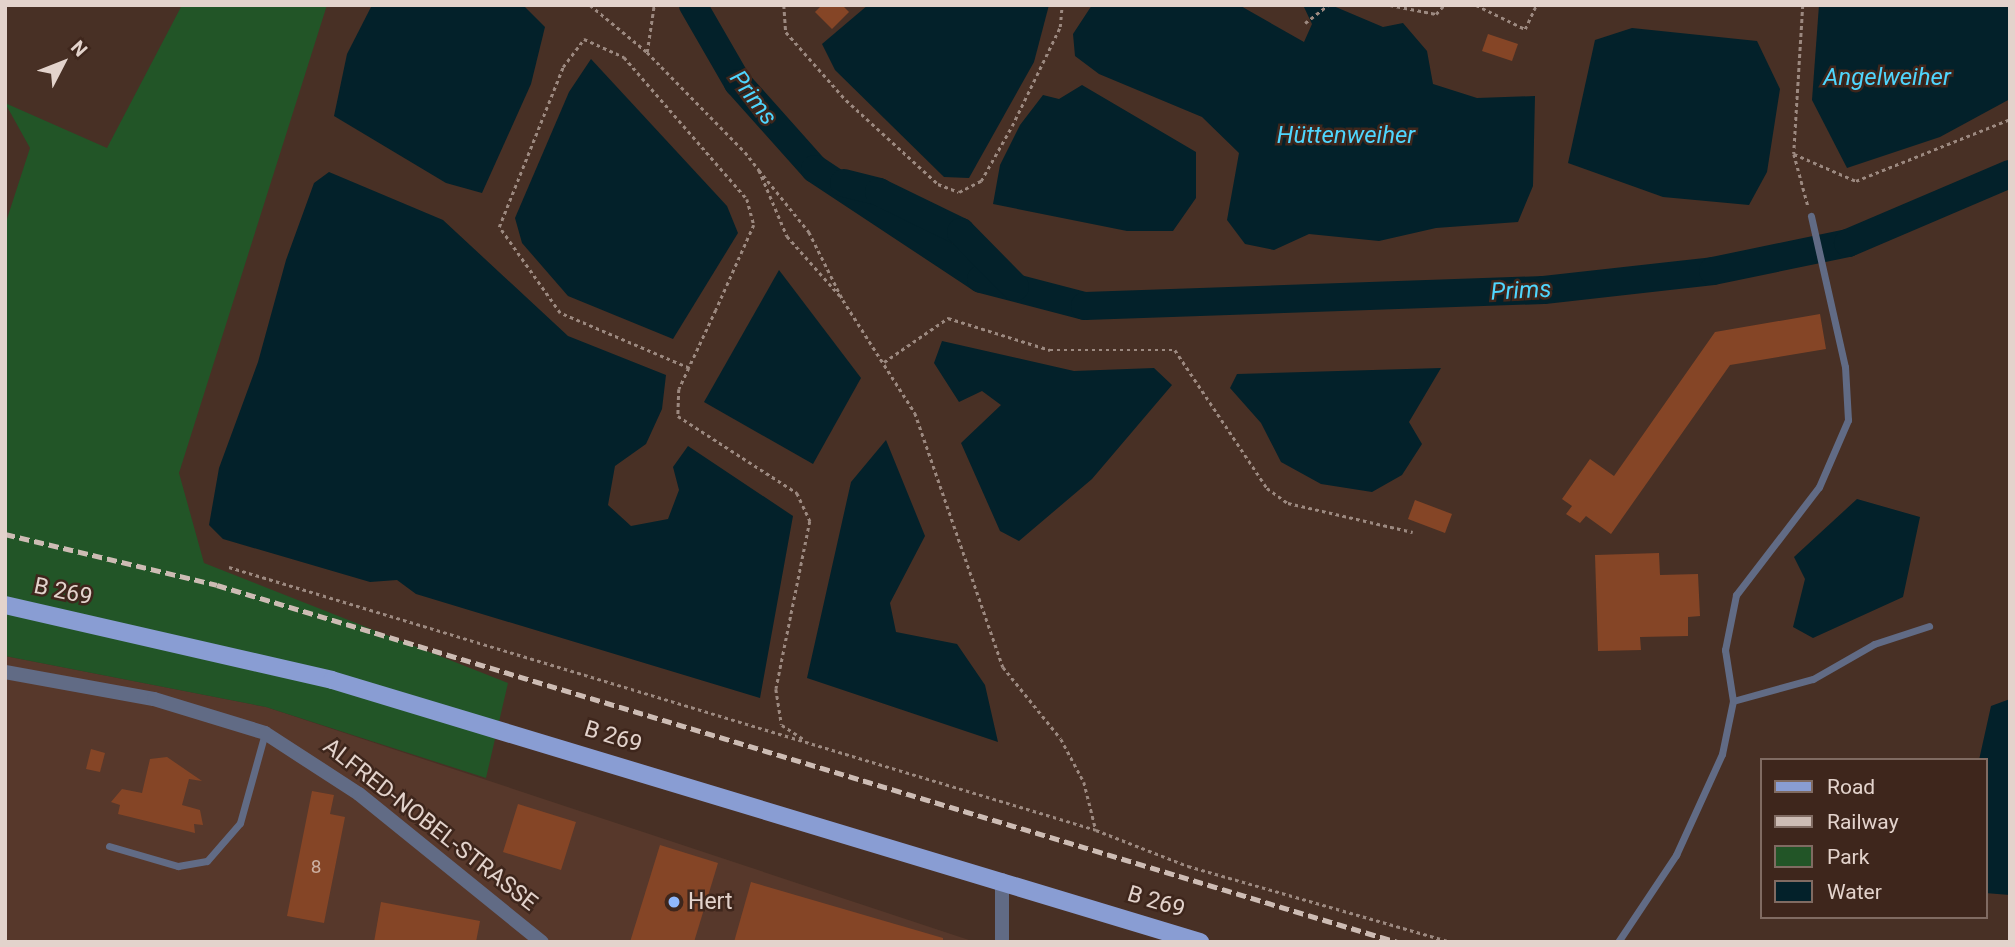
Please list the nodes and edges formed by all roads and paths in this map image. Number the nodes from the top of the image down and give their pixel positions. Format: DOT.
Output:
graph roads {
  1 [pos="590,5"];
  2 [pos="654,5"];
  3 [pos="784,5"];
  4 [pos="1062,5"];
  5 [pos="1328,5"];
  6 [pos="1390,5"];
  7 [pos="1444,5"];
  8 [pos="1476,5"];
  9 [pos="1536,5"];
  10 [pos="1803,5"];
  11 [pos="1305,23"];
  12 [pos="647,52"];
  13 [pos="2010,119"];
  14 [pos="1794,154"];
  15 [pos="759,170"];
  16 [pos="1811,216"];
  17 [pos="843,300"];
  18 [pos="884,362"];
  19 [pos="689,368"];
  20 [pos="1413,532"];
  21 [pos="229,567"];
  22 [pos="5,605"];
  23 [pos="1929,626"];
  24 [pos="5,672"];
  25 [pos="1733,701"];
  26 [pos="265,733"];
  27 [pos="805,740"];
  28 [pos="1096,830"];
  29 [pos="109,846"];
  30 [pos="1002,880"];
  31 [pos="542,942"];
  32 [pos="1002,942"];
  33 [pos="1200,942"];
  34 [pos="1451,942"];
  35 [pos="1618,942"];
  1 -- 12 [label="path"];
  2 -- 12 [label="path"];
  3 -- 4 [label="path"];
  5 -- 11 [label="path"];
  6 -- 7 [label="path"];
  8 -- 9 [label="path"];
  10 -- 14 [label="path"];
  12 -- 15 [label="path"];
  13 -- 14 [label="path"];
  14 -- 16 [label="path"];
  15 -- 17 [label="path"];
  15 -- 17 [label="path"];
  16 -- 25 [label="lane"];
  17 -- 18 [label="path"];
  18 -- 20 [label="path"];
  18 -- 28 [label="path"];
  19 -- 19 [label="path"];
  19 -- 27 [label="path"];
  21 -- 27 [label="path"];
  22 -- 30 [label="main road, B 269 / B 269"];
  23 -- 25 [label="lane"];
  24 -- 26 [label="street, ALFRED-NOBEL-STRASSE"];
  25 -- 35 [label="lane"];
  26 -- 29 [label="lane"];
  26 -- 31 [label="street, ALFRED-NOBEL-STRASSE"];
  27 -- 28 [label="path"];
  28 -- 34 [label="path"];
  30 -- 32 [label="street"];
  30 -- 33 [label="main road, B 269 / B 269"];
}
